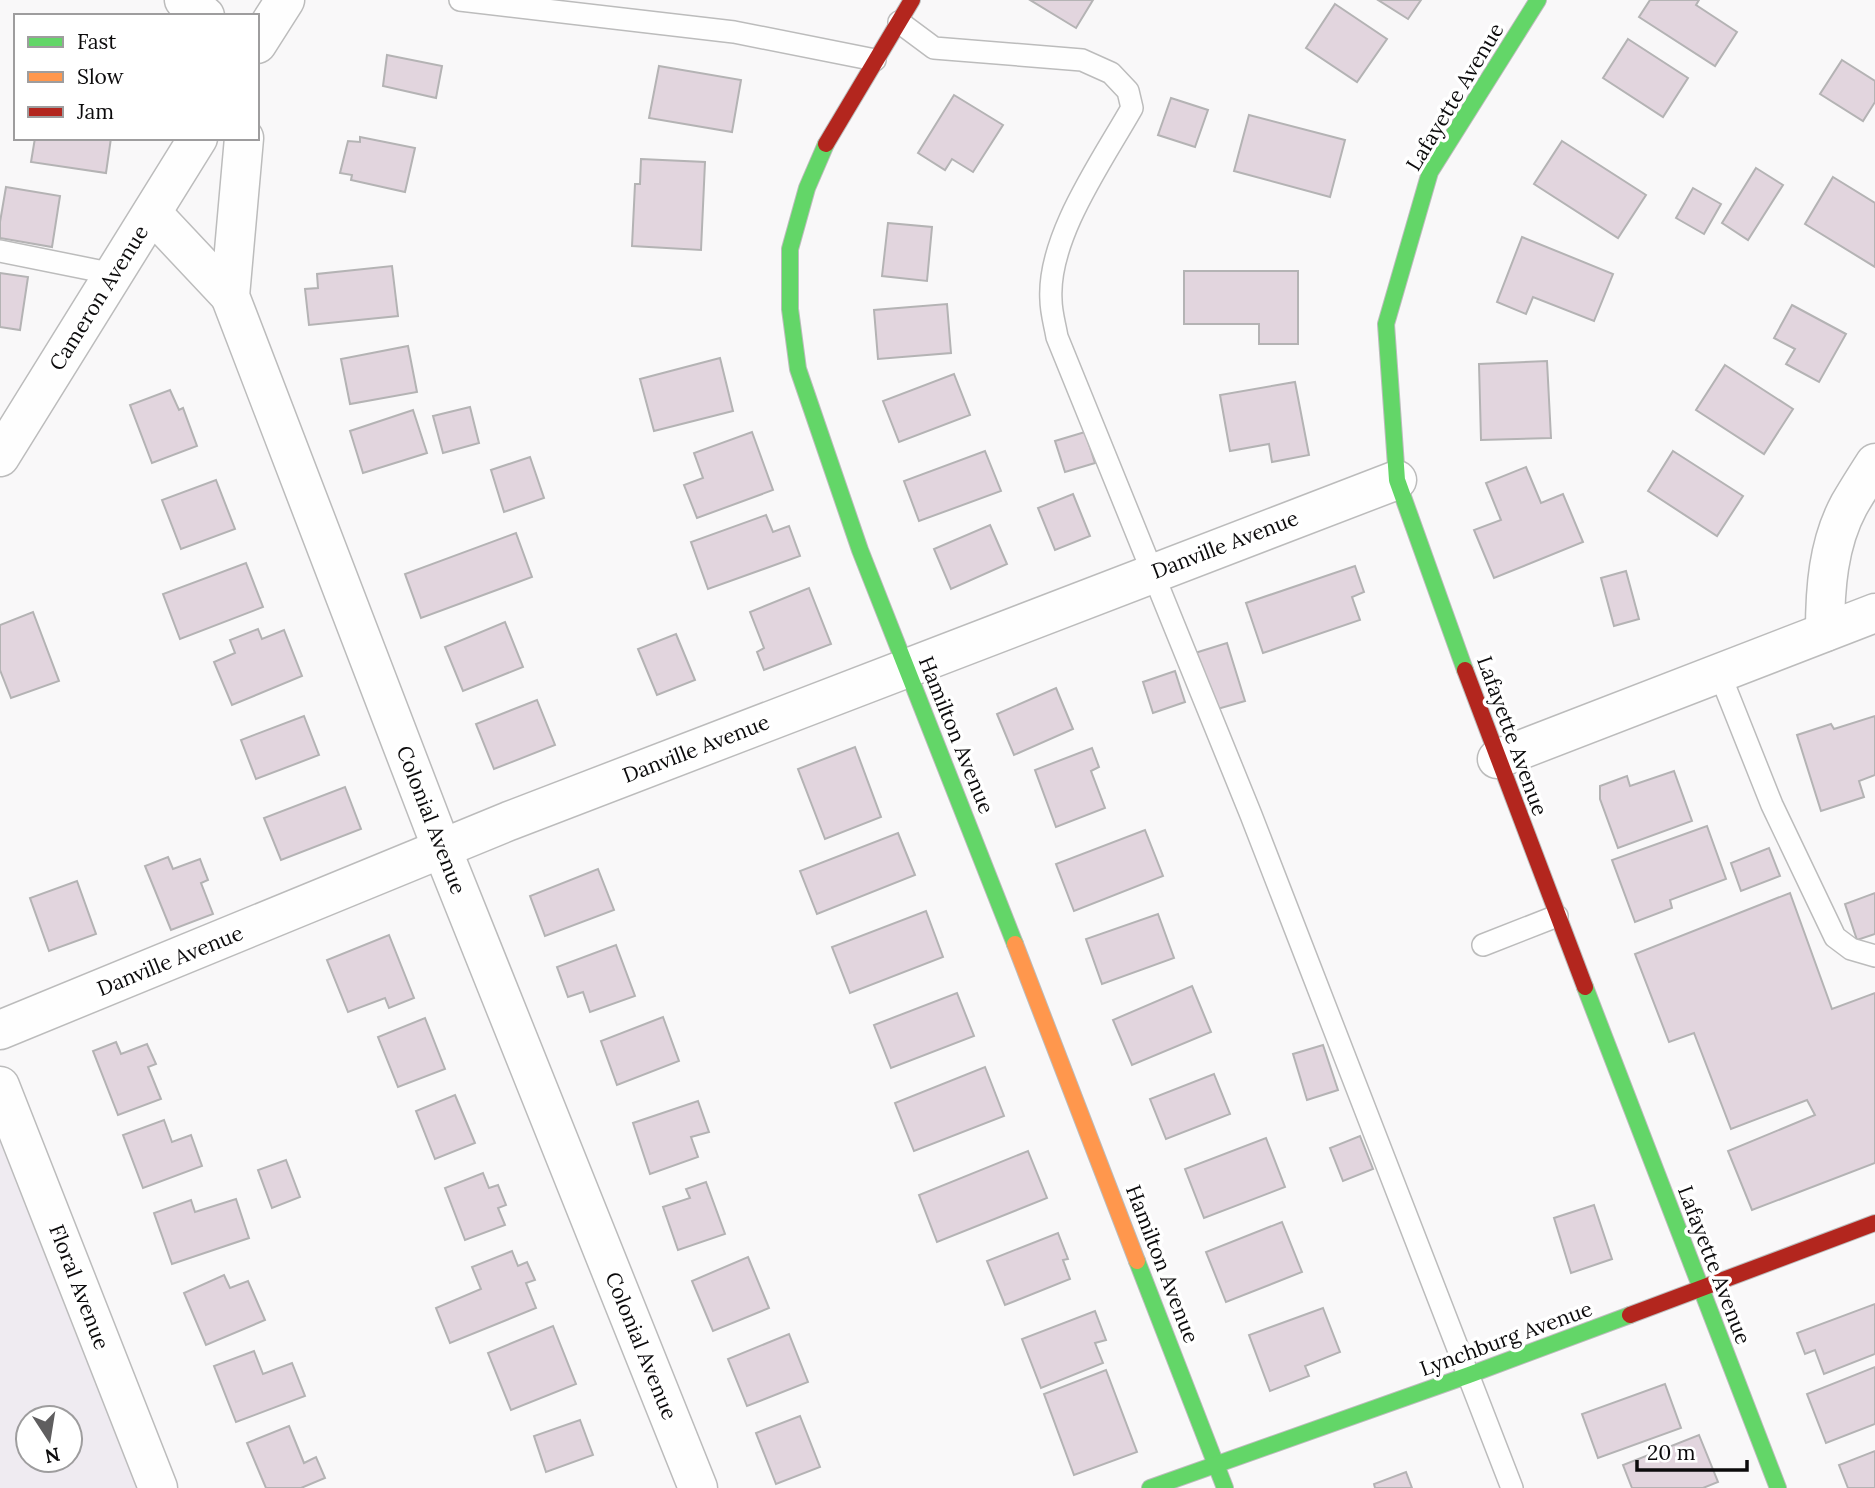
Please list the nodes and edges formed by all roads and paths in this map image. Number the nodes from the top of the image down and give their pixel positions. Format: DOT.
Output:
graph roads {
  1 [pos="184,0"];
  2 [pos="285,0"];
  3 [pos="460,0"];
  4 [pos="912,0"];
  5 [pos="1538,0"];
  6 [pos="202,14"];
  7 [pos="899,22"];
  8 [pos="259,41"];
  9 [pos="876,60"];
  10 [pos="197,140"];
  11 [pos="244,140"];
  12 [pos="152,214"];
  13 [pos="0,251"];
  14 [pos="114,274"];
  15 [pos="230,296"];
  16 [pos="0,457"];
  17 [pos="1875,463"];
  18 [pos="1397,480"];
  19 [pos="1153,572"];
  20 [pos="1875,613"];
  21 [pos="1825,632"];
  22 [pos="907,668"];
  23 [pos="1719,672"];
  24 [pos="1497,759"];
  25 [pos="442,849"];
  26 [pos="1557,916"];
  27 [pos="1483,946"];
  28 [pos="1875,956"];
  29 [pos="0,1030"];
  30 [pos="0,1086"];
  31 [pos="1875,1223"];
  32 [pos="1700,1290"];
  33 [pos="1469,1375"];
  34 [pos="1217,1465"];
  35 [pos="158,1488"];
  36 [pos="698,1488"];
  37 [pos="1150,1488"];
  38 [pos="1225,1488"];
  39 [pos="1513,1488"];
  40 [pos="1778,1488"];
  1 -- 6 [label="street"];
  2 -- 8 [label="street"];
  3 -- 9 [label="lane"];
  4 -- 7 [label="street, Hamilton Avenue"];
  5 -- 18 [label="street, Lafayette Avenue"];
  7 -- 9 [label="street, Hamilton Avenue"];
  7 -- 19 [label="lane"];
  9 -- 22 [label="street, Hamilton Avenue"];
  10 -- 12 [label="street, Cameron Avenue"];
  11 -- 15 [label="street, Colonial Avenue"];
  12 -- 14 [label="street, Cameron Avenue"];
  12 -- 15 [label="street"];
  13 -- 14 [label="lane"];
  14 -- 16 [label="street, Cameron Avenue"];
  15 -- 25 [label="street, Colonial Avenue"];
  17 -- 21 [label="street"];
  18 -- 19 [label="street, Danville Avenue"];
  18 -- 24 [label="street, Lafayette Avenue"];
  19 -- 22 [label="street, Danville Avenue"];
  19 -- 33 [label="lane"];
  20 -- 21 [label="street"];
  21 -- 23 [label="street"];
  22 -- 25 [label="street, Danville Avenue"];
  22 -- 34 [label="street, Hamilton Avenue"];
  23 -- 24 [label="street"];
  23 -- 28 [label="lane"];
  24 -- 26 [label="street, Lafayette Avenue"];
  25 -- 29 [label="street, Danville Avenue"];
  25 -- 36 [label="street, Colonial Avenue"];
  26 -- 27 [label="lane"];
  26 -- 32 [label="street, Lafayette Avenue"];
  30 -- 35 [label="street, Floral Avenue"];
  31 -- 32 [label="street, Lynchburg Avenue"];
  32 -- 33 [label="street, Lynchburg Avenue"];
  32 -- 40 [label="street, Lafayette Avenue"];
  33 -- 34 [label="street, Lynchburg Avenue"];
  33 -- 39 [label="lane"];
  34 -- 37 [label="street, Lynchburg Avenue"];
  34 -- 38 [label="street, Hamilton Avenue"];
}
